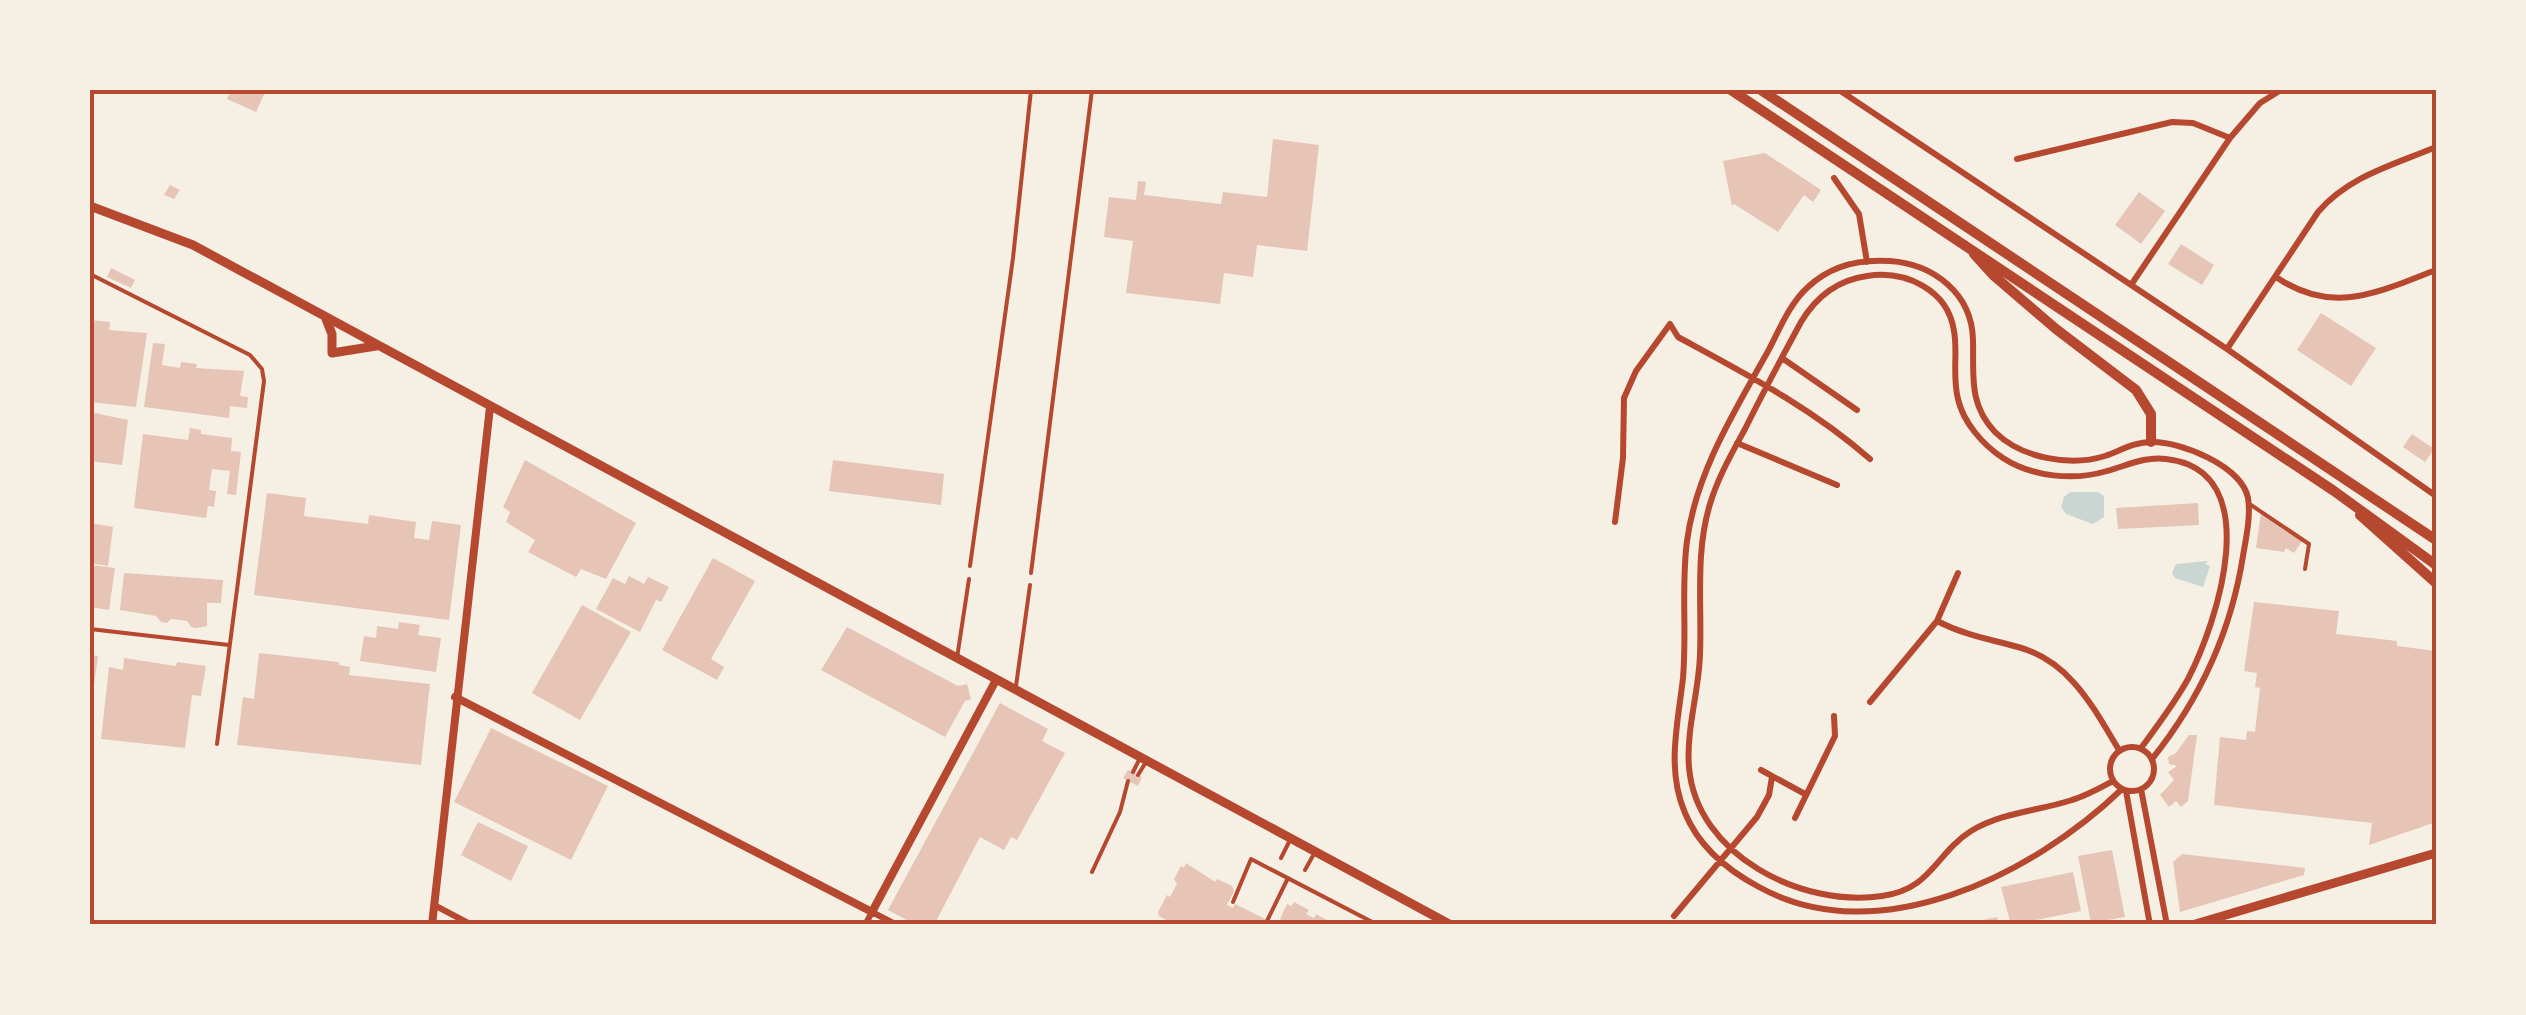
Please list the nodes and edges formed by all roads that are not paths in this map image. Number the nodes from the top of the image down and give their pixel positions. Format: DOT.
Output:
graph roads {
  1 [pos="1031,90"];
  2 [pos="1092,90"];
  3 [pos="1731,90"];
  4 [pos="1762,90"];
  5 [pos="1840,90"];
  6 [pos="1856,90"];
  7 [pos="2281,90"];
  8 [pos="1854,99"];
  9 [pos="2230,138"];
  10 [pos="2436,147"];
  11 [pos="2017,159"];
  12 [pos="1834,178"];
  13 [pos="90,206"];
  14 [pos="1967,246"];
  15 [pos="1871,261"];
  16 [pos="1852,264"];
  17 [pos="2436,270"];
  18 [pos="90,274"];
  19 [pos="1877,275"];
  20 [pos="2276,277"];
  21 [pos="1855,278"];
  22 [pos="2131,286"];
  23 [pos="324,316"];
  24 [pos="377,346"];
  25 [pos="2226,349"];
  26 [pos="1782,358"];
  27 [pos="1753,378"];
  28 [pos="1767,385"];
  29 [pos="490,406"];
  30 [pos="1857,410"];
  31 [pos="1997,434"];
  32 [pos="2151,442"];
  33 [pos="1737,443"];
  34 [pos="1987,445"];
  35 [pos="1870,459"];
  36 [pos="1836,485"];
  37 [pos="2334,490"];
  38 [pos="2436,496"];
  39 [pos="2248,503"];
  40 [pos="1615,522"];
  41 [pos="2227,523"];
  42 [pos="2247,526"];
  43 [pos="2436,540"];
  44 [pos="2226,545"];
  45 [pos="2243,554"];
  46 [pos="1686,564"];
  47 [pos="2436,564"];
  48 [pos="970,566"];
  49 [pos="1699,566"];
  50 [pos="2306,570"];
  51 [pos="1031,573"];
  52 [pos="1958,573"];
  53 [pos="969,579"];
  54 [pos="2436,583"];
  55 [pos="1030,585"];
  56 [pos="1937,620"];
  57 [pos="90,629"];
  58 [pos="231,645"];
  59 [pos="957,658"];
  60 [pos="2194,667"];
  61 [pos="2209,670"];
  62 [pos="996,680"];
  63 [pos="1016,690"];
  64 [pos="455,696"];
  65 [pos="1870,702"];
  66 [pos="1834,716"];
  67 [pos="217,744"];
  68 [pos="2141,748"];
  69 [pos="2119,750"];
  70 [pos="1144,757"];
  71 [pos="2152,759"];
  72 [pos="1760,770"];
  73 [pos="1136,774"];
  74 [pos="1772,777"];
  75 [pos="2113,781"];
  76 [pos="1131,782"];
  77 [pos="2142,789"];
  78 [pos="2124,790"];
  79 [pos="1805,794"];
  80 [pos="1795,818"];
  81 [pos="1291,837"];
  82 [pos="1730,848"];
  83 [pos="1316,850"];
  84 [pos="2436,852"];
  85 [pos="1281,858"];
  86 [pos="1719,861"];
  87 [pos="1305,870"];
  88 [pos="1092,872"];
  89 [pos="1288,878"];
  90 [pos="1916,886"];
  91 [pos="1923,901"];
  92 [pos="1233,902"];
  93 [pos="434,905"];
  94 [pos="872,912"];
  95 [pos="1674,916"];
  96 [pos="1449,924"];
  97 [pos="432,925"];
  98 [pos="472,925"];
  99 [pos="865,925"];
  100 [pos="897,925"];
  101 [pos="1265,925"];
  102 [pos="1378,925"];
  103 [pos="2150,925"];
  104 [pos="2167,925"];
  105 [pos="2192,925"];
  1 -- 48 [label="lane"];
  2 -- 51 [label="lane"];
  3 -- 14 [label="highway"];
  4 -- 43 [label="highway"];
  5 -- 8 [label="street"];
  6 -- 8 [label="street"];
  7 -- 9 [label="street"];
  8 -- 22 [label="street"];
  9 -- 11 [label="street"];
  9 -- 22 [label="street"];
  10 -- 20 [label="street"];
  12 -- 15 [label="street"];
  13 -- 23 [label="main road"];
  14 -- 32 [label="highway"];
  14 -- 37 [label="highway"];
  15 -- 16 [label="street"];
  15 -- 19 [label="street"];
  15 -- 31 [label="street"];
  16 -- 21 [label="street"];
  16 -- 27 [label="street"];
  17 -- 20 [label="street"];
  18 -- 58 [label="lane"];
  19 -- 21 [label="street"];
  19 -- 34 [label="street"];
  20 -- 25 [label="street"];
  21 -- 26 [label="street"];
  22 -- 25 [label="street"];
  23 -- 24 [label="main road"];
  23 -- 24 [label="main road"];
  24 -- 29 [label="main road"];
  25 -- 38 [label="street"];
  26 -- 28 [label="street"];
  26 -- 30 [label="street"];
  27 -- 28 [label="street"];
  27 -- 40 [label="street"];
  27 -- 46 [label="street"];
  28 -- 33 [label="street"];
  28 -- 35 [label="street"];
  29 -- 59 [label="main road"];
  29 -- 64 [label="street"];
  31 -- 32 [label="street"];
  31 -- 34 [label="street"];
  32 -- 39 [label="street"];
  33 -- 36 [label="street"];
  33 -- 49 [label="street"];
  34 -- 41 [label="street"];
  37 -- 47 [label="highway"];
  37 -- 54 [label="highway"];
  39 -- 42 [label="street"];
  39 -- 50 [label="lane"];
  41 -- 42 [label="street"];
  41 -- 44 [label="street"];
  42 -- 45 [label="street"];
  44 -- 45 [label="street"];
  44 -- 60 [label="street"];
  45 -- 61 [label="street"];
  46 -- 49 [label="street"];
  46 -- 86 [label="street"];
  49 -- 82 [label="street"];
  52 -- 56 [label="street"];
  53 -- 59 [label="lane"];
  55 -- 63 [label="lane"];
  56 -- 65 [label="street"];
  56 -- 69 [label="street"];
  57 -- 58 [label="lane"];
  58 -- 67 [label="lane"];
  59 -- 62 [label="main road"];
  60 -- 61 [label="street"];
  60 -- 68 [label="street"];
  61 -- 71 [label="street"];
  62 -- 63 [label="main road"];
  62 -- 94 [label="street"];
  63 -- 70 [label="main road"];
  64 -- 93 [label="street"];
  64 -- 94 [label="street"];
  66 -- 79 [label="street"];
  68 -- 69 [label="street"];
  68 -- 71 [label="street"];
  69 -- 75 [label="street"];
  70 -- 73 [label="lane"];
  70 -- 81 [label="main road"];
  71 -- 77 [label="street"];
  72 -- 74 [label="street"];
  74 -- 79 [label="street"];
  74 -- 82 [label="street"];
  75 -- 78 [label="street"];
  75 -- 90 [label="street"];
  76 -- 88 [label="lane"];
  77 -- 78 [label="street"];
  77 -- 104 [label="street"];
  78 -- 91 [label="street"];
  78 -- 103 [label="street"];
  79 -- 80 [label="street"];
  81 -- 83 [label="main road"];
  81 -- 85 [label="lane"];
  82 -- 86 [label="street"];
  82 -- 90 [label="street"];
  83 -- 87 [label="lane"];
  83 -- 96 [label="main road"];
  84 -- 105 [label="main road"];
  86 -- 91 [label="street"];
  86 -- 95 [label="street"];
  89 -- 92 [label="lane"];
  89 -- 101 [label="lane"];
  89 -- 102 [label="lane"];
  90 -- 91 [label="street"];
  93 -- 97 [label="street"];
  93 -- 98 [label="street"];
  94 -- 99 [label="street"];
  94 -- 100 [label="street"];
}
